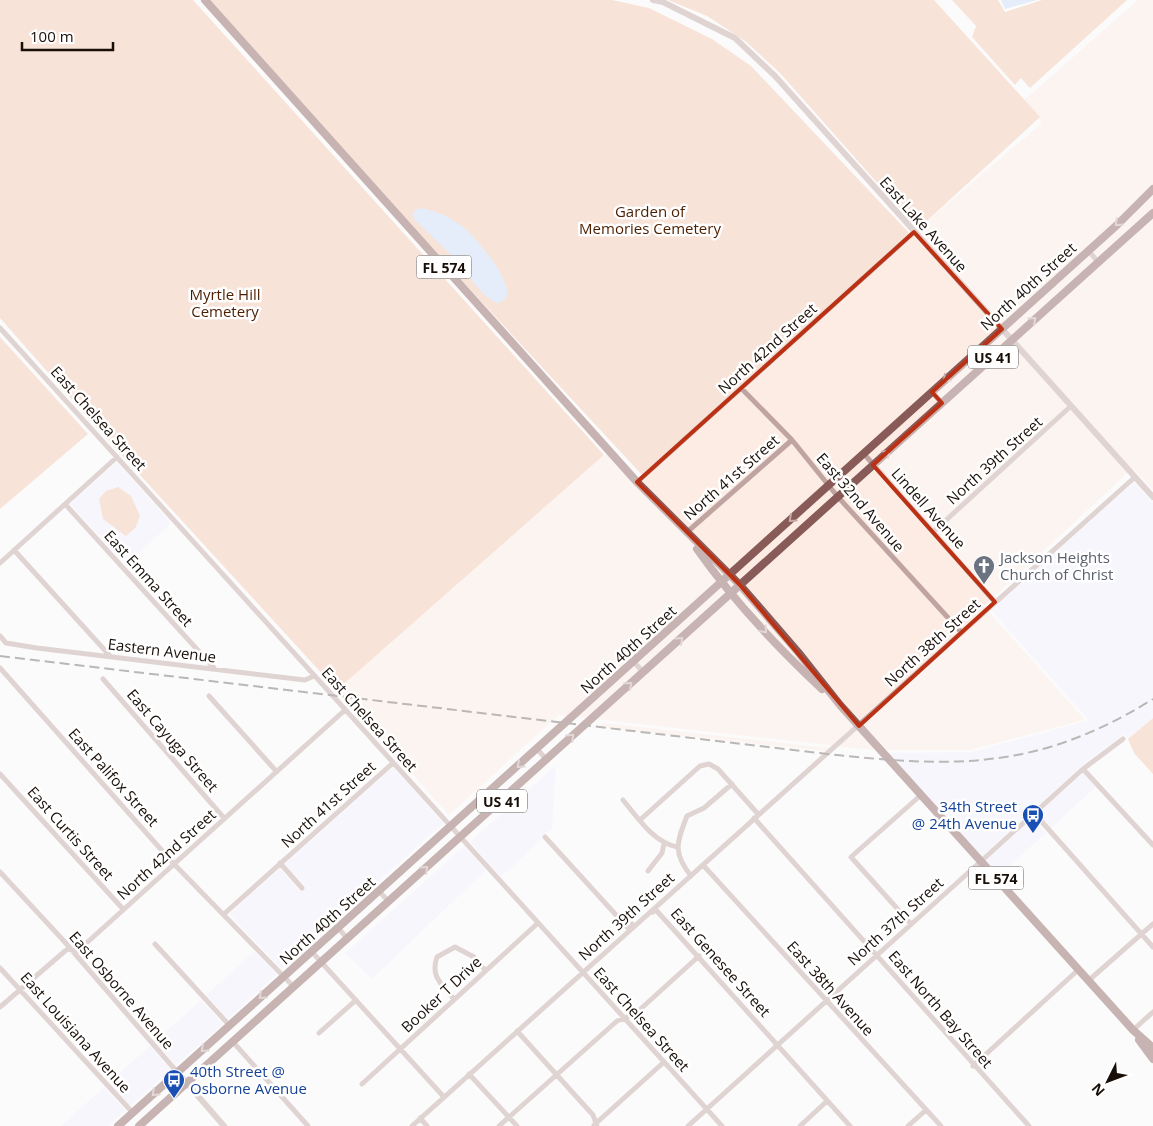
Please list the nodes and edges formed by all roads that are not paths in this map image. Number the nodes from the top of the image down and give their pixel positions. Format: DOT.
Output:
graph roads {
  1 [pos="204,0"];
  2 [pos="653,0"];
  3 [pos="1153,189"];
  4 [pos="1151,217"];
  5 [pos="914,232"];
  6 [pos="1088,250"];
  7 [pos="1098,262"];
  8 [pos="0,328"];
  9 [pos="1002,329"];
  10 [pos="1011,340"];
  11 [pos="741,388"];
  12 [pos="932,392"];
  13 [pos="942,403"];
  14 [pos="1071,406"];
  15 [pos="792,440"];
  16 [pos="864,454"];
  17 [pos="117,457"];
  18 [pos="873,465"];
  19 [pos="1134,477"];
  20 [pos="637,482"];
  21 [pos="828,486"];
  22 [pos="838,497"];
  23 [pos="1153,497"];
  24 [pos="65,504"];
  25 [pos="933,532"];
  26 [pos="686,533"];
  27 [pos="14,550"];
  28 [pos="0,563"];
  29 [pos="730,575"];
  30 [pos="723,582"];
  31 [pos="740,585"];
  32 [pos="732,593"];
  33 [pos="995,602"];
  34 [pos="961,632"];
  35 [pos="0,636"];
  36 [pos="111,656"];
  37 [pos="634,662"];
  38 [pos="0,668"];
  39 [pos="214,668"];
  40 [pos="643,672"];
  41 [pos="314,676"];
  42 [pos="103,679"];
  43 [pos="209,696"];
  44 [pos="840,705"];
  45 [pos="346,710"];
  46 [pos="859,726"];
  47 [pos="1123,739"];
  48 [pos="537,749"];
  49 [pos="547,760"];
  50 [pos="393,763"];
  51 [pos="1084,769"];
  52 [pos="276,771"];
  53 [pos="0,774"];
  54 [pos="732,784"];
  55 [pos="921,795"];
  56 [pos="623,800"];
  57 [pos="1034,813"];
  58 [pos="756,816"];
  59 [pos="224,818"];
  60 [pos="640,820"];
  61 [pos="451,826"];
  62 [pos="461,837"];
  63 [pos="545,838"];
  64 [pos="664,844"];
  65 [pos="1153,845"];
  66 [pos="677,847"];
  67 [pos="980,861"];
  68 [pos="173,863"];
  69 [pos="280,864"];
  70 [pos="703,865"];
  71 [pos="648,871"];
  72 [pos="0,872"];
  73 [pos="691,876"];
  74 [pos="302,888"];
  75 [pos="379,891"];
  76 [pos="389,902"];
  77 [pos="123,909"];
  78 [pos="224,914"];
  79 [pos="642,919"];
  80 [pos="538,923"];
  81 [pos="910,924"];
  82 [pos="1153,924"];
  83 [pos="338,928"];
  84 [pos="1142,934"];
  85 [pos="348,939"];
  86 [pos="155,944"];
  87 [pos="1153,947"];
  88 [pos="72,951"];
  89 [pos="312,952"];
  90 [pos="877,954"];
  91 [pos="699,956"];
  92 [pos="321,963"];
  93 [pos="0,968"];
  94 [pos="485,970"];
  95 [pos="1078,970"];
  96 [pos="582,972"];
  97 [pos="284,977"];
  98 [pos="1088,981"];
  99 [pos="294,987"];
  100 [pos="19,990"];
  101 [pos="453,998"];
  102 [pos="356,1000"];
  103 [pos="825,1001"];
  104 [pos="0,1007"];
  105 [pos="1153,1012"];
  106 [pos="623,1017"];
  107 [pos="230,1026"];
  108 [pos="1133,1030"];
  109 [pos="517,1031"];
  110 [pos="319,1033"];
  111 [pos="233,1042"];
  112 [pos="778,1045"];
  113 [pos="400,1048"];
  114 [pos="1153,1048"];
  115 [pos="1153,1059"];
  116 [pos="664,1062"];
  117 [pos="974,1066"];
  118 [pos="178,1073"];
  119 [pos="469,1074"];
  120 [pos="556,1075"];
  121 [pos="187,1083"];
  122 [pos="362,1084"];
  123 [pos="443,1096"];
  124 [pos="827,1101"];
  125 [pos="707,1109"];
  126 [pos="926,1110"];
  127 [pos="132,1113"];
  128 [pos="509,1117"];
  129 [pos="420,1118"];
  130 [pos="595,1125"];
  131 [pos="118,1126"];
  132 [pos="139,1126"];
  133 [pos="224,1126"];
  134 [pos="308,1126"];
  135 [pos="412,1126"];
  136 [pos="427,1126"];
  137 [pos="499,1126"];
  138 [pos="517,1126"];
  139 [pos="688,1126"];
  140 [pos="722,1126"];
  141 [pos="800,1126"];
  142 [pos="850,1126"];
  143 [pos="908,1126"];
  144 [pos="941,1126"];
  145 [pos="1028,1126"];
  1 -- 20 [label="main road, FL 574"];
  2 -- 5 [label="street, East Lake Avenue"];
  3 -- 6 [label="main road, North 40th Street / US 41, one-way"];
  4 -- 7 [label="main road, North 40th Street / US 41"];
  5 -- 9 [label="street, East Lake Avenue"];
  5 -- 11 [label="street, North 42nd Street"];
  6 -- 7 [label="street"];
  6 -- 9 [label="main road, North 40th Street / US 41"];
  10 -- 7 [label="main road, North 40th Street / US 41, one-way"];
  8 -- 17 [label="street, East Chelsea Street"];
  9 -- 10 [label="street, East Lake Avenue"];
  9 -- 12 [label="main road, North 40th Street / US 41, one-way"];
  10 -- 13 [label="main road, North 40th Street / US 41"];
  10 -- 14 [label="street, East Lake Avenue"];
  11 -- 15 [label="street, East 32nd Avenue"];
  11 -- 20 [label="street, North 42nd Street"];
  12 -- 13 [label="street"];
  12 -- 16 [label="main road, North 40th Street / US 41"];
  18 -- 13 [label="main road, North 40th Street / US 41, one-way"];
  14 -- 19 [label="street, East Lake Avenue"];
  14 -- 25 [label="street, North 39th Street"];
  15 -- 21 [label="street, East 32nd Avenue"];
  15 -- 26 [label="street, North 41st Street"];
  16 -- 18 [label="street, Lindell Avenue"];
  16 -- 21 [label="main road, North 40th Street / US 41"];
  17 -- 24 [label="street"];
  17 -- 41 [label="street, East Chelsea Street"];
  18 -- 22 [label="main road, North 40th Street / US 41"];
  18 -- 25 [label="street, Lindell Avenue"];
  19 -- 23 [label="street, East Lake Avenue"];
  19 -- 33 [label="street, North 38th Street"];
  20 -- 26 [label="main road, FL 574"];
  21 -- 22 [label="street, East 32nd Avenue"];
  21 -- 29 [label="main road, North 40th Street / US 41, one-way"];
  22 -- 31 [label="main road, North 40th Street / US 41"];
  22 -- 34 [label="street, East 32nd Avenue"];
  24 -- 27 [label="street"];
  24 -- 39 [label="street, East Emma Street"];
  25 -- 33 [label="street, Lindell Avenue"];
  26 -- 29 [label="main road, FL 574"];
  26 -- 30 [label="main road, FL 574"];
  27 -- 28 [label="street"];
  27 -- 36 [label="street"];
  29 -- 30 [label="main road, North 40th Street / US 41"];
  29 -- 31 [label="main road, FL 574"];
  30 -- 32 [label="main road, FL 574"];
  30 -- 37 [label="main road, North 40th Street / US 41"];
  31 -- 32 [label="main road, North 40th Street / US 41"];
  31 -- 44 [label="main road, FL 574"];
  40 -- 32 [label="main road, North 40th Street / US 41, one-way"];
  32 -- 44 [label="main road, FL 574, one-way"];
  33 -- 34 [label="street, North 38th Street"];
  34 -- 46 [label="street, North 38th Street"];
  35 -- 36 [label="street, Eastern Avenue"];
  36 -- 39 [label="street, Eastern Avenue"];
  37 -- 40 [label="street"];
  37 -- 48 [label="main road, North 40th Street / US 41"];
  38 -- 68 [label="street, East Palifox Street"];
  39 -- 41 [label="street, Eastern Avenue"];
  49 -- 40 [label="main road, North 40th Street / US 41, one-way"];
  41 -- 45 [label="street, East Chelsea Street"];
  42 -- 59 [label="street, East Cayuga Street"];
  43 -- 52 [label="street"];
  44 -- 46 [label="main road, FL 574"];
  45 -- 50 [label="street, East Chelsea Street"];
  45 -- 52 [label="street, North 42nd Street"];
  46 -- 55 [label="main road, FL 574"];
  46 -- 58 [label="street, North 39th Street"];
  47 -- 51 [label="street, North 37th Street"];
  48 -- 49 [label="street"];
  48 -- 61 [label="main road, North 40th Street / US 41, one-way"];
  49 -- 62 [label="main road, North 40th Street / US 41"];
  50 -- 61 [label="street, East Chelsea Street"];
  50 -- 69 [label="street, North 41st Street"];
  51 -- 57 [label="street, North 37th Street"];
  51 -- 65 [label="street"];
  52 -- 59 [label="street, North 42nd Street"];
  53 -- 77 [label="street, East Curtis Street"];
  54 -- 58 [label="street, East North Bay Street"];
  54 -- 60 [label="street, East North Bay Street"];
  54 -- 66 [label="street"];
  55 -- 67 [label="main road, FL 574"];
  55 -- 81 [label="street"];
  56 -- 60 [label="street"];
  57 -- 67 [label="street, North 37th Street"];
  57 -- 84 [label="street"];
  58 -- 70 [label="street, North 39th Street"];
  58 -- 90 [label="street, East North Bay Street"];
  59 -- 68 [label="street, North 42nd Street"];
  60 -- 64 [label="street"];
  61 -- 62 [label="street, East Chelsea Street"];
  61 -- 75 [label="main road, North 40th Street / US 41"];
  76 -- 62 [label="main road, North 40th Street / US 41, one-way"];
  62 -- 80 [label="street, East Chelsea Street"];
  63 -- 79 [label="street, East Genesee Street"];
  64 -- 66 [label="street"];
  64 -- 71 [label="street"];
  66 -- 73 [label="street"];
  67 -- 81 [label="street, North 37th Street"];
  67 -- 95 [label="main road, FL 574"];
  68 -- 77 [label="street, North 42nd Street"];
  68 -- 78 [label="street, East Palifox Street"];
  69 -- 74 [label="street"];
  69 -- 78 [label="street, North 41st Street"];
  70 -- 73 [label="street, North 39th Street"];
  70 -- 103 [label="street, East 38th Avenue"];
  72 -- 88 [label="street, East Osborne Avenue"];
  73 -- 79 [label="street, North 39th Street"];
  75 -- 76 [label="street"];
  75 -- 83 [label="main road, North 40th Street / US 41"];
  76 -- 85 [label="main road, North 40th Street / US 41"];
  77 -- 88 [label="street, North 42nd Street"];
  78 -- 97 [label="street, East Palifox Street"];
  79 -- 91 [label="street, East Genesee Street"];
  79 -- 96 [label="street, North 39th Street"];
  80 -- 94 [label="street, Booker T Drive"];
  80 -- 96 [label="street, East Chelsea Street"];
  81 -- 90 [label="street, North 37th Street"];
  82 -- 84 [label="street"];
  83 -- 85 [label="street"];
  83 -- 89 [label="main road, North 40th Street / US 41"];
  84 -- 87 [label="street"];
  84 -- 98 [label="street"];
  85 -- 92 [label="main road, North 40th Street / US 41"];
  86 -- 107 [label="street"];
  88 -- 100 [label="street, North 42nd Street"];
  88 -- 118 [label="street, East Osborne Avenue"];
  89 -- 92 [label="street"];
  89 -- 97 [label="main road, North 40th Street / US 41"];
  90 -- 103 [label="street, North 37th Street"];
  90 -- 117 [label="street, East North Bay Street"];
  91 -- 106 [label="street"];
  91 -- 112 [label="street, East Genesee Street"];
  92 -- 99 [label="main road, North 40th Street / US 41"];
  92 -- 102 [label="street"];
  93 -- 100 [label="street, East Louisiana Avenue"];
  94 -- 101 [label="street, Booker T Drive"];
  94 -- 101 [label="street"];
  95 -- 98 [label="main road, FL 574"];
  95 -- 117 [label="street"];
  96 -- 106 [label="street, East Chelsea Street"];
  96 -- 109 [label="street, North 39th Street"];
  97 -- 99 [label="street, East Palifox Street"];
  97 -- 107 [label="main road, North 40th Street / US 41, one-way"];
  98 -- 108 [label="main road, FL 574"];
  99 -- 111 [label="main road, North 40th Street / US 41"];
  100 -- 104 [label="street, North 42nd Street"];
  100 -- 127 [label="street, East Louisiana Avenue"];
  101 -- 113 [label="street, Booker T Drive"];
  102 -- 110 [label="street"];
  102 -- 113 [label="street"];
  103 -- 112 [label="street, North 37th Street"];
  103 -- 126 [label="street, East 38th Avenue"];
  105 -- 108 [label="street"];
  106 -- 116 [label="street, East Chelsea Street"];
  106 -- 120 [label="street"];
  107 -- 118 [label="main road, North 40th Street / US 41, one-way"];
  108 -- 114 [label="main road, FL 574"];
  108 -- 115 [label="main road, FL 574"];
  109 -- 119 [label="street, North 39th Street"];
  109 -- 120 [label="street"];
  111 -- 121 [label="main road, North 40th Street / US 41"];
  111 -- 134 [label="street"];
  112 -- 124 [label="street, East Genesee Street"];
  112 -- 125 [label="street, North 37th Street"];
  113 -- 122 [label="street, Booker T Drive"];
  113 -- 123 [label="street"];
  116 -- 125 [label="street, East Chelsea Street"];
  116 -- 130 [label="street"];
  117 -- 145 [label="street, East North Bay Street"];
  118 -- 121 [label="street, East Osborne Avenue"];
  118 -- 127 [label="main road, North 40th Street / US 41, one-way"];
  119 -- 123 [label="street, North 39th Street"];
  119 -- 128 [label="street"];
  120 -- 128 [label="street"];
  120 -- 130 [label="street"];
  121 -- 132 [label="main road, North 40th Street / US 41"];
  121 -- 133 [label="street, East Osborne Avenue"];
  123 -- 129 [label="street, North 39th Street"];
  124 -- 141 [label="street"];
  124 -- 142 [label="street, East Genesee Street"];
  125 -- 139 [label="street, North 37th Street"];
  125 -- 140 [label="street, East Chelsea Street"];
  126 -- 143 [label="street"];
  126 -- 144 [label="street, East 38th Avenue"];
  127 -- 131 [label="main road, North 40th Street / US 41"];
  128 -- 137 [label="street"];
  128 -- 138 [label="street"];
  129 -- 135 [label="street, North 39th Street"];
  129 -- 136 [label="street"];
}
